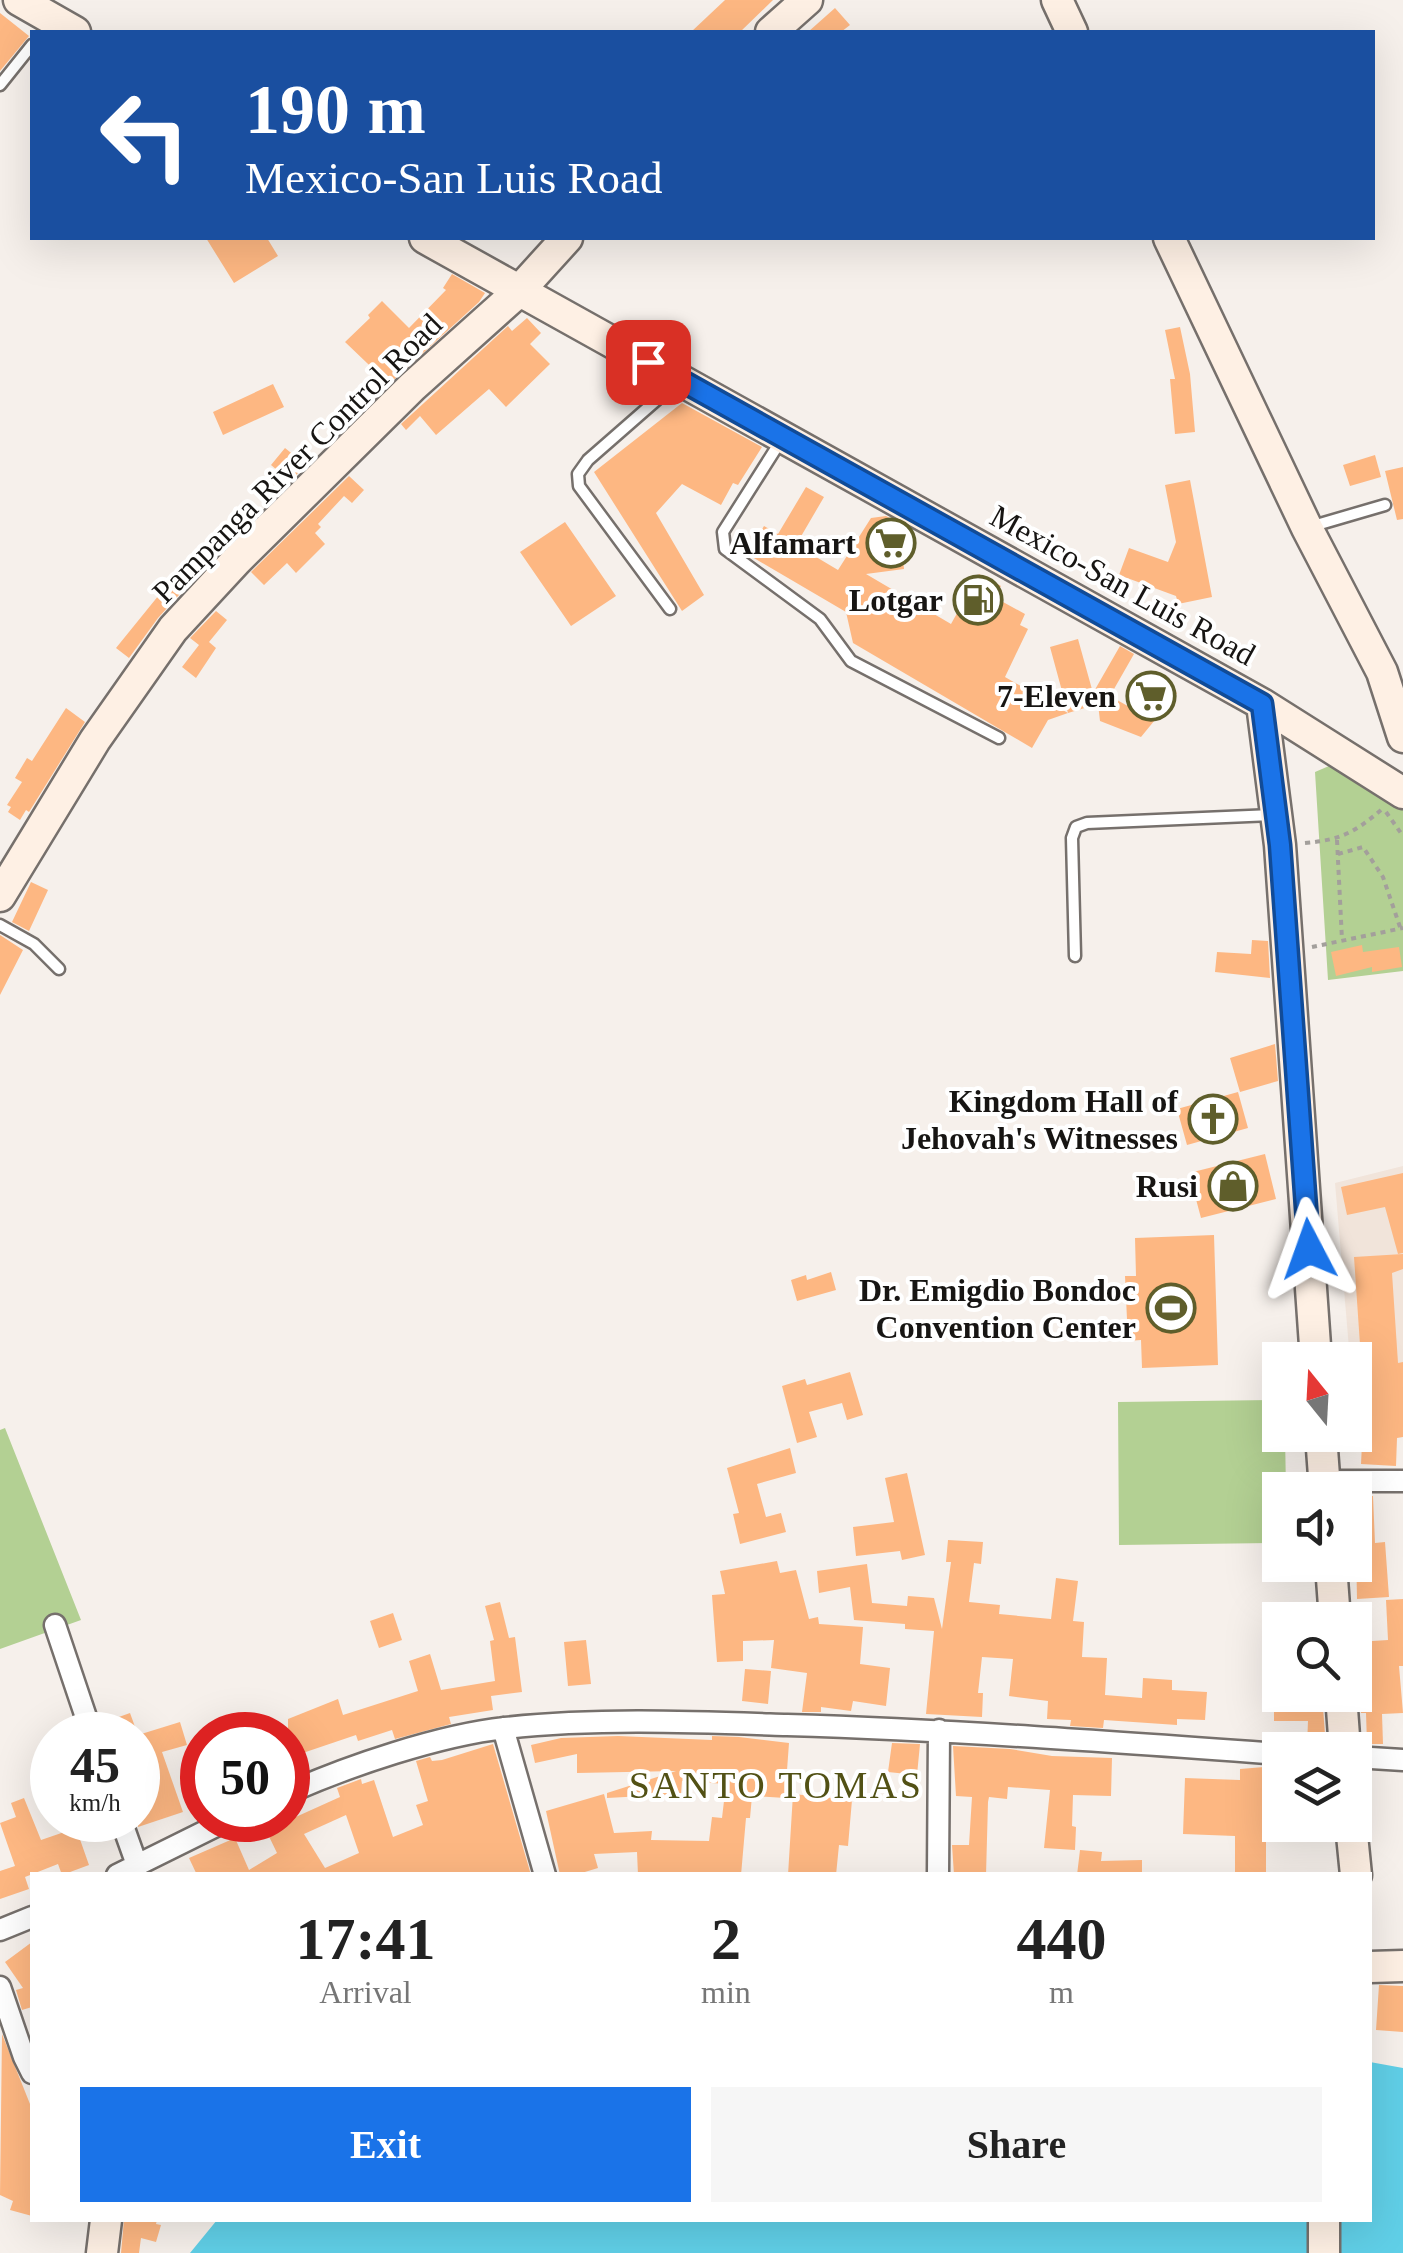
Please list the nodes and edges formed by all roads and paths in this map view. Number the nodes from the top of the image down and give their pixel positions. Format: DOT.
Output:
graph roads {
  1 [pos="18,0"];
  2 [pos="807,0"];
  3 [pos="1057,0"];
  4 [pos="57,28"];
  5 [pos="773,30"];
  6 [pos="1071,30"];
  7 [pos="30,47"];
  8 [pos="0,84"];
  9 [pos="429,240"];
  10 [pos="565,240"];
  11 [pos="1170,240"];
  12 [pos="518,292"];
  13 [pos="680,379"];
  14 [pos="784,437"];
  15 [pos="1386,505"];
  16 [pos="1307,528"];
  17 [pos="670,609"];
  18 [pos="1262,704"];
  19 [pos="1403,737"];
  20 [pos="999,738"];
  21 [pos="1403,793"];
  22 [pos="1278,830"];
  23 [pos="1403,836"];
  24 [pos="1337,840"];
  25 [pos="1338,854"];
  26 [pos="0,896"];
  27 [pos="0,925"];
  28 [pos="1402,928"];
  29 [pos="1342,941"];
  30 [pos="1288,952"];
  31 [pos="1075,956"];
  32 [pos="59,970"];
  33 [pos="1315,1342"];
  34 [pos="1403,1480"];
  35 [pos="1372,1482"];
  36 [pos="54,1625"];
  37 [pos="84,1712"];
  38 [pos="503,1728"];
  39 [pos="938,1730"];
  40 [pos="1262,1753"];
  41 [pos="1372,1759"];
  42 [pos="1403,1760"];
  43 [pos="310,1784"];
  44 [pos="128,1842"];
  45 [pos="182,1842"];
  46 [pos="1353,1842"];
  47 [pos="136,1864"];
  48 [pos="122,1872"];
  49 [pos="544,1872"];
  50 [pos="938,1872"];
  51 [pos="1356,1872"];
  52 [pos="30,1918"];
  53 [pos="0,1930"];
  54 [pos="1403,1966"];
  55 [pos="1372,1967"];
  56 [pos="0,1988"];
  57 [pos="30,2068"];
  58 [pos="106,2222"];
  59 [pos="1324,2222"];
  60 [pos="102,2253"];
  61 [pos="1324,2253"];
  1 -- 4 [label="main road"];
  2 -- 5 [label="main road"];
  3 -- 6 [label="main road"];
  7 -- 8 [label="lane"];
  9 -- 12 [label="main road, Mexico-San Luis Road"];
  10 -- 12 [label="main road, Pampanga River Control Road"];
  11 -- 16 [label="main road"];
  12 -- 13 [label="main road, Mexico-San Luis Road"];
  12 -- 26 [label="main road, Pampanga River Control Road"];
  13 -- 14 [label="main road, Mexico-San Luis Road"];
  13 -- 17 [label="lane"];
  14 -- 18 [label="main road, Mexico-San Luis Road"];
  14 -- 20 [label="lane"];
  15 -- 16 [label="lane"];
  16 -- 19 [label="main road"];
  18 -- 21 [label="main road"];
  18 -- 22 [label="main road, Mexico-San Luis Road"];
  22 -- 24 [label="path"];
  22 -- 30 [label="main road, Mexico-San Luis Road"];
  22 -- 31 [label="lane"];
  23 -- 24 [label="path"];
  24 -- 25 [label="path"];
  25 -- 28 [label="path"];
  25 -- 29 [label="path"];
  27 -- 32 [label="lane"];
  28 -- 29 [label="path"];
  29 -- 30 [label="path"];
  30 -- 33 [label="main road, Mexico-San Luis Road"];
  34 -- 35 [label="street"];
  36 -- 37 [label="street"];
  38 -- 39 [label="street"];
  38 -- 43 [label="street"];
  38 -- 49 [label="street"];
  39 -- 40 [label="street"];
  39 -- 50 [label="street"];
  41 -- 42 [label="street"];
  44 -- 47 [label="street"];
  45 -- 47 [label="street"];
  46 -- 51 [label="main road"];
  47 -- 48 [label="street"];
  52 -- 53 [label="street"];
  54 -- 55 [label="main road"];
  56 -- 57 [label="street"];
  58 -- 60 [label="main road"];
  59 -- 61 [label="main road"];
}
